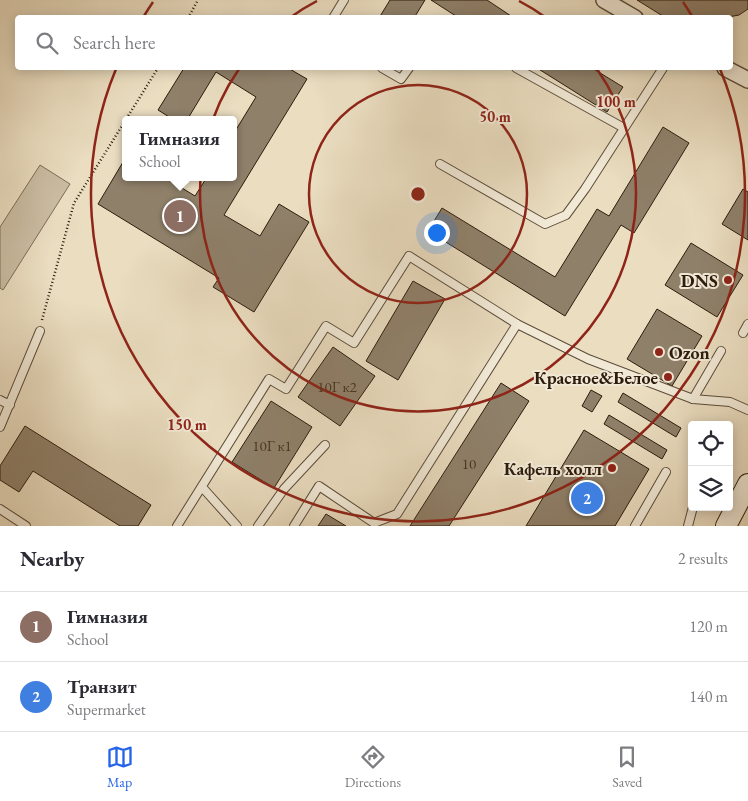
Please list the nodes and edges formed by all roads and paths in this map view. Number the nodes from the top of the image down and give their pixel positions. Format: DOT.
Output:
graph roads {
  1 [pos="198,0"];
  2 [pos="344,0"];
  3 [pos="604,0"];
  4 [pos="190,15"];
  5 [pos="336,15"];
  6 [pos="630,15"];
  7 [pos="157,70"];
  8 [pos="385,70"];
  9 [pos="408,70"];
  10 [pos="520,70"];
  11 [pos="662,70"];
  12 [pos="729,70"];
  13 [pos="748,80"];
  14 [pos="128,116"];
  15 [pos="122,126"];
  16 [pos="624,128"];
  17 [pos="440,164"];
  18 [pos="517,324"];
  19 [pos="748,324"];
  20 [pos="40,331"];
  21 [pos="743,333"];
  22 [pos="721,351"];
  23 [pos="693,399"];
  24 [pos="0,400"];
  25 [pos="10,405"];
  26 [pos="748,410"];
  27 [pos="0,427"];
  28 [pos="325,445"];
  29 [pos="666,472"];
  30 [pos="748,484"];
  31 [pos="202,487"];
  32 [pos="0,509"];
  33 [pos="692,511"];
  34 [pos="729,525"];
  35 [pos="26,526"];
  36 [pos="177,526"];
  37 [pos="237,526"];
  38 [pos="258,526"];
  39 [pos="294,526"];
  40 [pos="636,526"];
  41 [pos="688,526"];
  1 -- 4 [label="path"];
  2 -- 5 [label="lane"];
  3 -- 6 [label="street"];
  7 -- 14 [label="path"];
  8 -- 9 [label="lane"];
  10 -- 16 [label="lane"];
  11 -- 16 [label="lane"];
  12 -- 13 [label="street"];
  15 -- 20 [label="path"];
  16 -- 17 [label="lane"];
  18 -- 23 [label="lane"];
  18 -- 31 [label="lane"];
  18 -- 39 [label="lane"];
  19 -- 21 [label="lane"];
  20 -- 25 [label="lane"];
  22 -- 23 [label="lane"];
  23 -- 26 [label="lane"];
  24 -- 25 [label="lane"];
  25 -- 27 [label="lane"];
  28 -- 38 [label="lane"];
  29 -- 40 [label="lane"];
  30 -- 34 [label="main road"];
  31 -- 36 [label="lane"];
  31 -- 37 [label="lane"];
  32 -- 35 [label="lane"];
  33 -- 41 [label="lane"];
}
